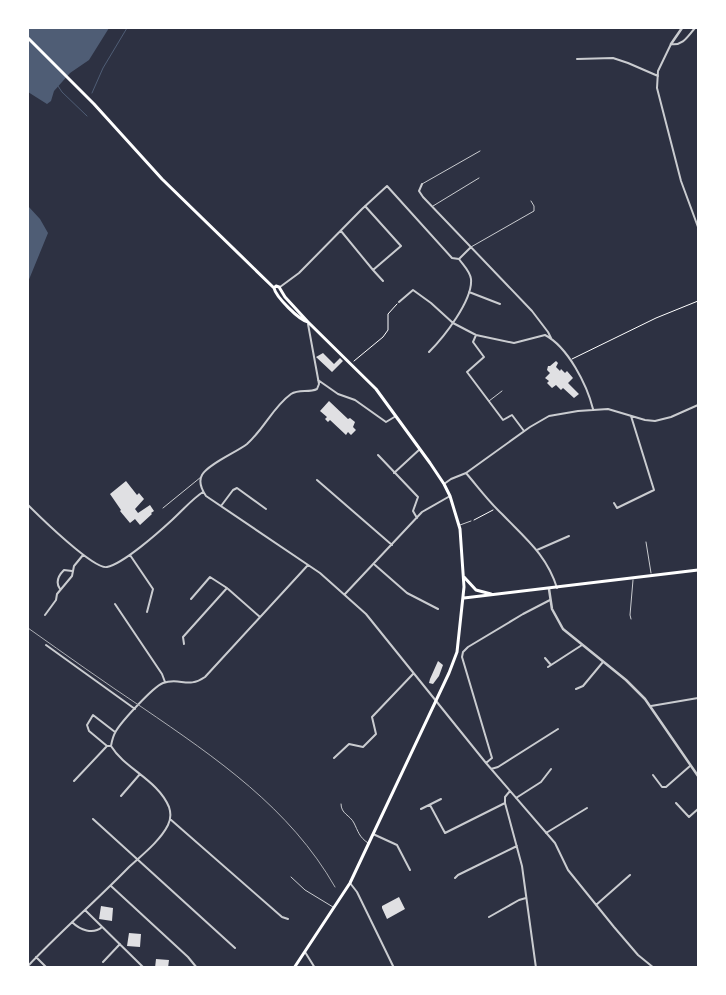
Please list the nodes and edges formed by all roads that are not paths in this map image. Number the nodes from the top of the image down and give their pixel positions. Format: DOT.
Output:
graph roads {
  1 [pos="682,28"];
  2 [pos="695,28"];
  3 [pos="28,38"];
  4 [pos="671,44"];
  5 [pos="578,59"];
  6 [pos="658,76"];
  7 [pos="480,151"];
  8 [pos="479,178"];
  9 [pos="422,184"];
  10 [pos="531,201"];
  11 [pos="365,206"];
  12 [pos="432,207"];
  13 [pos="452,221"];
  14 [pos="448,223"];
  15 [pos="698,227"];
  16 [pos="341,230"];
  17 [pos="471,247"];
  18 [pos="459,259"];
  19 [pos="374,270"];
  20 [pos="383,281"];
  21 [pos="280,289"];
  22 [pos="274,290"];
  23 [pos="469,292"];
  24 [pos="399,302"];
  25 [pos="500,304"];
  26 [pos="308,322"];
  27 [pos="454,323"];
  28 [pos="476,334"];
  29 [pos="551,338"];
  30 [pos="429,352"];
  31 [pos="318,380"];
  32 [pos="502,391"];
  33 [pos="489,401"];
  34 [pos="698,405"];
  35 [pos="593,409"];
  36 [pos="631,415"];
  37 [pos="396,416"];
  38 [pos="524,431"];
  39 [pos="420,448"];
  40 [pos="378,455"];
  41 [pos="394,473"];
  42 [pos="466,473"];
  43 [pos="201,476"];
  44 [pos="317,480"];
  45 [pos="444,484"];
  46 [pos="202,490"];
  47 [pos="450,496"];
  48 [pos="614,503"];
  49 [pos="28,504"];
  50 [pos="221,506"];
  51 [pos="164,508"];
  52 [pos="266,509"];
  53 [pos="417,518"];
  54 [pos="471,521"];
  55 [pos="459,526"];
  56 [pos="569,536"];
  57 [pos="646,542"];
  58 [pos="392,545"];
  59 [pos="537,550"];
  60 [pos="130,554"];
  61 [pos="83,555"];
  62 [pos="374,564"];
  63 [pos="308,565"];
  64 [pos="698,570"];
  65 [pos="72,571"];
  66 [pos="464,576"];
  67 [pos="652,576"];
  68 [pos="634,578"];
  69 [pos="226,588"];
  70 [pos="558,588"];
  71 [pos="60,589"];
  72 [pos="549,589"];
  73 [pos="345,594"];
  74 [pos="497,595"];
  75 [pos="464,598"];
  76 [pos="191,599"];
  77 [pos="550,600"];
  78 [pos="115,604"];
  79 [pos="438,609"];
  80 [pos="147,612"];
  81 [pos="45,615"];
  82 [pos="260,617"];
  83 [pos="631,619"];
  84 [pos="184,644"];
  85 [pos="46,645"];
  86 [pos="582,645"];
  87 [pos="546,658"];
  88 [pos="603,662"];
  89 [pos="413,674"];
  90 [pos="165,682"];
  91 [pos="576,689"];
  92 [pos="698,698"];
  93 [pos="436,701"];
  94 [pos="651,706"];
  95 [pos="135,710"];
  96 [pos="558,729"];
  97 [pos="115,732"];
  98 [pos="107,746"];
  99 [pos="111,746"];
  100 [pos="334,758"];
  101 [pos="486,763"];
  102 [pos="691,765"];
  103 [pos="491,769"];
  104 [pos="551,769"];
  105 [pos="140,774"];
  106 [pos="654,775"];
  107 [pos="698,776"];
  108 [pos="74,781"];
  109 [pos="510,791"];
  110 [pos="121,796"];
  111 [pos="516,798"];
  112 [pos="441,799"];
  113 [pos="505,803"];
  114 [pos="676,803"];
  115 [pos="341,804"];
  116 [pos="430,805"];
  117 [pos="587,808"];
  118 [pos="421,809"];
  119 [pos="698,809"];
  120 [pos="93,819"];
  121 [pos="170,819"];
  122 [pos="546,833"];
  123 [pos="373,834"];
  124 [pos="368,844"];
  125 [pos="517,846"];
  126 [pos="138,859"];
  127 [pos="410,870"];
  128 [pos="630,875"];
  129 [pos="291,877"];
  130 [pos="455,878"];
  131 [pos="350,883"];
  132 [pos="111,886"];
  133 [pos="526,898"];
  134 [pos="596,905"];
  135 [pos="333,908"];
  136 [pos="85,910"];
  137 [pos="489,917"];
  138 [pos="288,919"];
  139 [pos="72,922"];
  140 [pos="102,927"];
  141 [pos="120,944"];
  142 [pos="236,948"];
  143 [pos="305,952"];
  144 [pos="36,957"];
  145 [pos="103,962"];
  146 [pos="28,966"];
  147 [pos="47,968"];
  148 [pos="144,968"];
  149 [pos="197,968"];
  150 [pos="294,968"];
  151 [pos="315,968"];
  152 [pos="394,968"];
  153 [pos="536,968"];
  154 [pos="654,968"];
  1 -- 4 [label="street"];
  2 -- 4 [label="street"];
  3 -- 22 [label="main road"];
  4 -- 6 [label="street"];
  5 -- 6 [label="street"];
  6 -- 15 [label="street"];
  7 -- 9 [label="lane"];
  8 -- 12 [label="lane"];
  9 -- 12 [label="street"];
  10 -- 17 [label="lane"];
  11 -- 16 [label="street"];
  11 -- 18 [label="street"];
  11 -- 19 [label="street"];
  12 -- 14 [label="street"];
  13 -- 14 [label="lane"];
  14 -- 17 [label="street"];
  16 -- 19 [label="street"];
  16 -- 21 [label="street"];
  17 -- 18 [label="street"];
  17 -- 29 [label="street"];
  18 -- 23 [label="street"];
  19 -- 20 [label="street"];
  21 -- 22 [label="main road"];
  21 -- 26 [label="main road"];
  22 -- 26 [label="main road"];
  23 -- 25 [label="street"];
  23 -- 27 [label="street"];
  24 -- 27 [label="street"];
  26 -- 31 [label="street"];
  26 -- 37 [label="main road"];
  27 -- 28 [label="street"];
  27 -- 30 [label="street"];
  28 -- 29 [label="street"];
  28 -- 33 [label="street"];
  29 -- 35 [label="street"];
  31 -- 37 [label="street"];
  31 -- 43 [label="street"];
  32 -- 33 [label="lane"];
  33 -- 38 [label="street"];
  34 -- 36 [label="street"];
  35 -- 36 [label="street"];
  35 -- 38 [label="street"];
  36 -- 48 [label="street"];
  37 -- 39 [label="main road"];
  38 -- 42 [label="street"];
  39 -- 41 [label="street"];
  39 -- 45 [label="main road"];
  40 -- 41 [label="street"];
  41 -- 53 [label="street"];
  42 -- 45 [label="street"];
  42 -- 59 [label="street"];
  43 -- 46 [label="street"];
  43 -- 51 [label="lane"];
  44 -- 58 [label="street"];
  45 -- 47 [label="main road"];
  46 -- 50 [label="street"];
  46 -- 60 [label="street"];
  47 -- 53 [label="street"];
  47 -- 55 [label="main road"];
  49 -- 61 [label="street"];
  50 -- 52 [label="street"];
  50 -- 63 [label="street"];
  53 -- 58 [label="street"];
  54 -- 55 [label="lane"];
  55 -- 66 [label="main road"];
  56 -- 59 [label="street"];
  57 -- 67 [label="lane"];
  58 -- 62 [label="street"];
  59 -- 70 [label="street"];
  60 -- 61 [label="street"];
  60 -- 80 [label="street"];
  61 -- 65 [label="street"];
  62 -- 73 [label="street"];
  62 -- 79 [label="street"];
  63 -- 73 [label="street"];
  63 -- 82 [label="street"];
  64 -- 67 [label="main road"];
  65 -- 71 [label="street"];
  65 -- 71 [label="street"];
  66 -- 74 [label="main road"];
  66 -- 75 [label="main road"];
  67 -- 68 [label="main road"];
  68 -- 70 [label="main road"];
  68 -- 83 [label="lane"];
  69 -- 76 [label="street"];
  69 -- 82 [label="street"];
  69 -- 84 [label="street"];
  70 -- 72 [label="main road"];
  71 -- 81 [label="street"];
  72 -- 74 [label="main road"];
  72 -- 77 [label="street"];
  73 -- 89 [label="street"];
  74 -- 75 [label="main road"];
  75 -- 93 [label="main road"];
  77 -- 86 [label="street"];
  77 -- 101 [label="street"];
  78 -- 90 [label="street"];
  82 -- 90 [label="street"];
  85 -- 95 [label="street"];
  86 -- 87 [label="street"];
  86 -- 88 [label="street"];
  88 -- 91 [label="street"];
  88 -- 94 [label="street"];
  89 -- 93 [label="street"];
  89 -- 100 [label="street"];
  90 -- 95 [label="street"];
  92 -- 94 [label="street"];
  93 -- 101 [label="street"];
  93 -- 123 [label="main road"];
  94 -- 102 [label="street"];
  95 -- 97 [label="street"];
  96 -- 103 [label="street"];
  97 -- 98 [label="street"];
  97 -- 99 [label="street"];
  98 -- 99 [label="street"];
  98 -- 108 [label="street"];
  99 -- 105 [label="street"];
  101 -- 103 [label="street"];
  102 -- 106 [label="street"];
  102 -- 107 [label="street"];
  103 -- 109 [label="street"];
  104 -- 111 [label="street"];
  105 -- 110 [label="street"];
  105 -- 121 [label="street"];
  109 -- 111 [label="street"];
  109 -- 113 [label="street"];
  111 -- 122 [label="street"];
  112 -- 116 [label="street"];
  113 -- 116 [label="street"];
  113 -- 125 [label="street"];
  114 -- 119 [label="street"];
  115 -- 124 [label="lane"];
  116 -- 118 [label="street"];
  117 -- 122 [label="street"];
  120 -- 126 [label="street"];
  121 -- 126 [label="street"];
  121 -- 138 [label="street"];
  122 -- 134 [label="street"];
  123 -- 124 [label="main road"];
  123 -- 127 [label="street"];
  124 -- 131 [label="main road"];
  125 -- 130 [label="street"];
  125 -- 133 [label="street"];
  126 -- 132 [label="street"];
  126 -- 142 [label="street"];
  128 -- 134 [label="street"];
  129 -- 135 [label="lane"];
  131 -- 135 [label="main road"];
  131 -- 152 [label="street"];
  132 -- 136 [label="street"];
  132 -- 149 [label="street"];
  133 -- 137 [label="street"];
  133 -- 153 [label="street"];
  134 -- 154 [label="street"];
  135 -- 143 [label="main road"];
  136 -- 139 [label="street"];
  136 -- 140 [label="street"];
  139 -- 140 [label="street"];
  139 -- 144 [label="street"];
  140 -- 141 [label="street"];
  141 -- 145 [label="street"];
  141 -- 148 [label="street"];
  143 -- 150 [label="main road"];
  143 -- 151 [label="street"];
  144 -- 146 [label="street"];
  144 -- 147 [label="street"];
}
